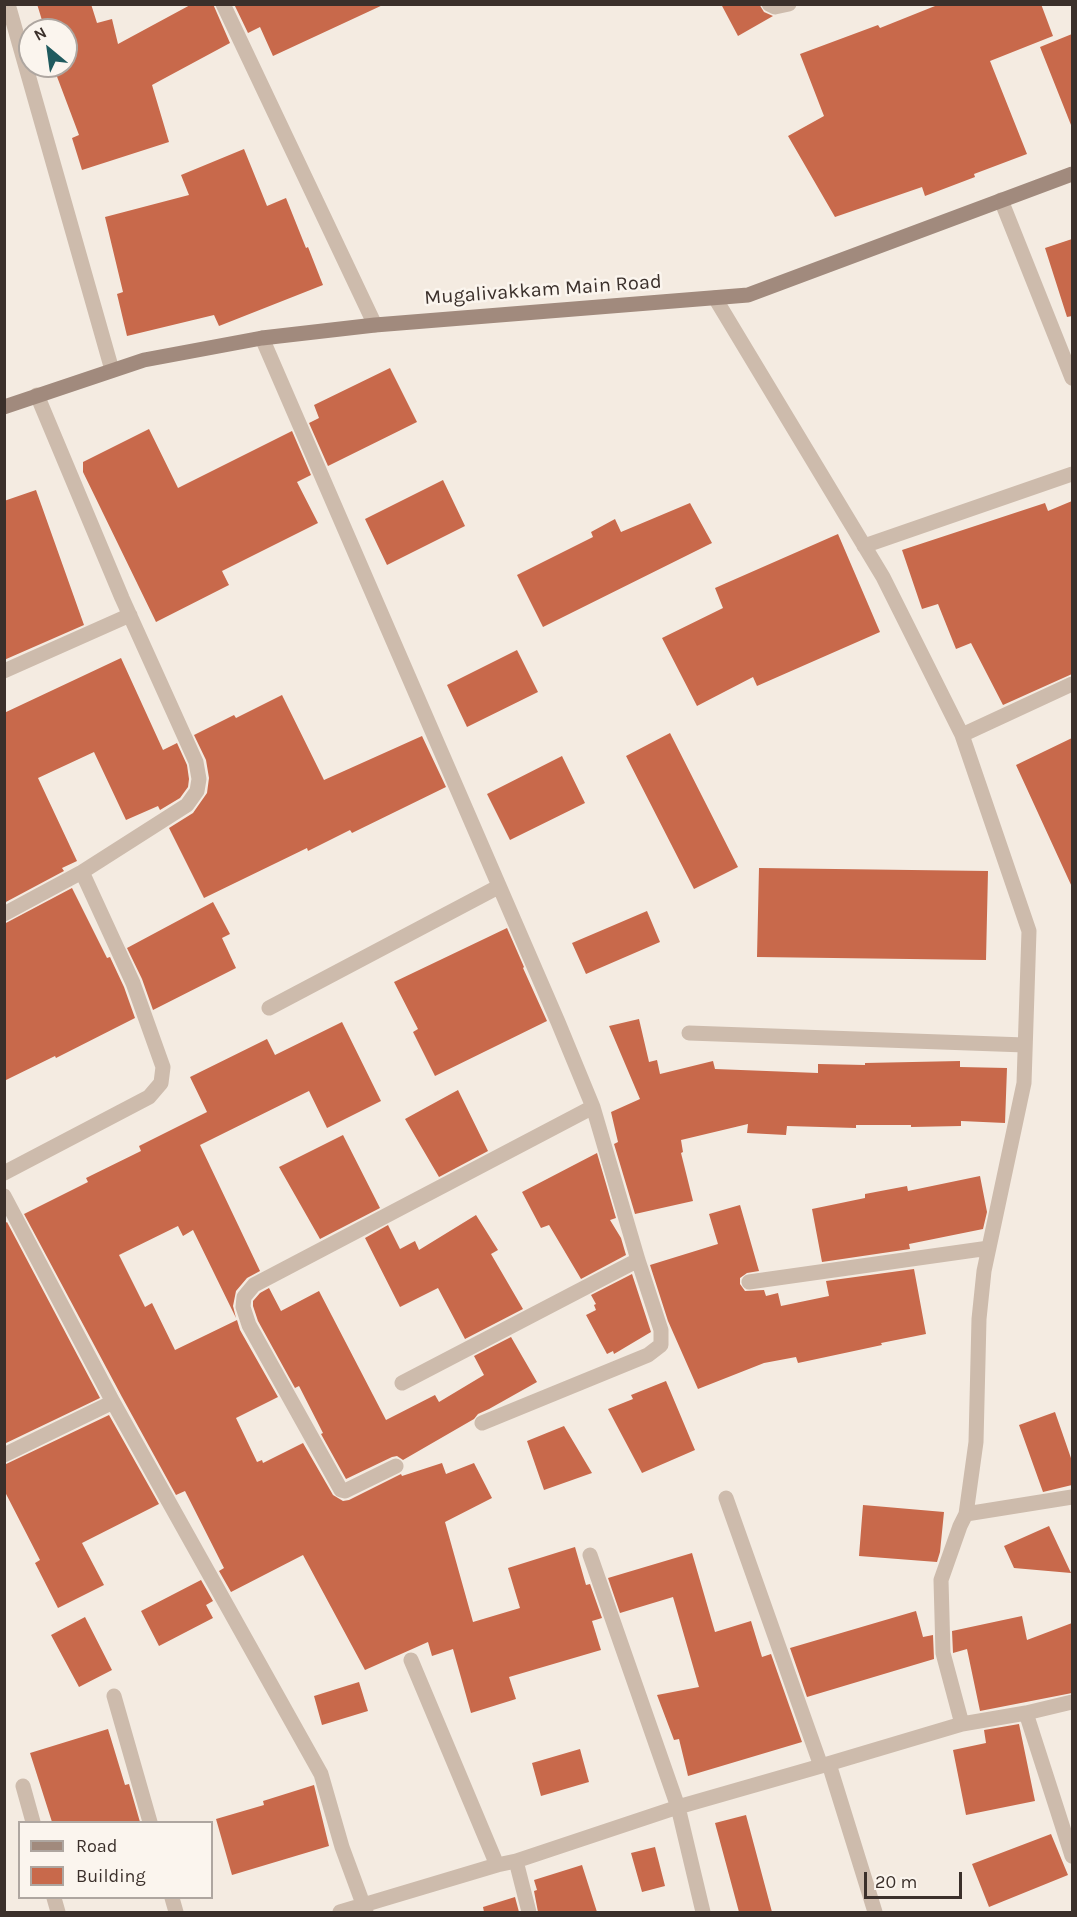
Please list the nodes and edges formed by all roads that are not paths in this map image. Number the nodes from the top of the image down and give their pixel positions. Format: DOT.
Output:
graph roads {
  1 [pos="9,4"];
  2 [pos="223,4"];
  3 [pos="769,4"];
  4 [pos="789,4"];
  5 [pos="1072,174"];
  6 [pos="1001,200"];
  7 [pos="715,298"];
  8 [pos="375,325"];
  9 [pos="262,338"];
  10 [pos="112,370"];
  11 [pos="1072,378"];
  12 [pos="37,395"];
  13 [pos="4,407"];
  14 [pos="1072,474"];
  15 [pos="864,546"];
  16 [pos="130,615"];
  17 [pos="4,671"];
  18 [pos="1072,684"];
  19 [pos="962,735"];
  20 [pos="82,872"];
  21 [pos="498,887"];
  22 [pos="4,914"];
  23 [pos="269,1008"];
  24 [pos="689,1033"];
  25 [pos="1025,1045"];
  26 [pos="592,1107"];
  27 [pos="4,1173"];
  28 [pos="4,1196"];
  29 [pos="989,1248"];
  30 [pos="638,1260"];
  31 [pos="749,1282"];
  32 [pos="402,1383"];
  33 [pos="113,1402"];
  34 [pos="482,1423"];
  35 [pos="4,1455"];
  36 [pos="396,1466"];
  37 [pos="1072,1497"];
  38 [pos="726,1498"];
  39 [pos="966,1514"];
  40 [pos="590,1555"];
  41 [pos="411,1660"];
  42 [pos="114,1696"];
  43 [pos="1072,1702"];
  44 [pos="1026,1713"];
  45 [pos="962,1724"];
  46 [pos="825,1765"];
  47 [pos="23,1786"];
  48 [pos="678,1807"];
  49 [pos="33,1821"];
  50 [pos="150,1821"];
  51 [pos="1072,1856"];
  52 [pos="516,1861"];
  53 [pos="497,1865"];
  54 [pos="365,1909"];
  55 [pos="340,1912"];
  56 [pos="529,1912"];
  57 [pos="703,1912"];
  58 [pos="875,1912"];
  1 -- 10 [label="street"];
  2 -- 8 [label="street"];
  3 -- 4 [label="street"];
  5 -- 6 [label="street, Mugalivakkam Main Road"];
  6 -- 7 [label="street, Mugalivakkam Main Road"];
  6 -- 11 [label="street"];
  7 -- 8 [label="street, Mugalivakkam Main Road"];
  7 -- 15 [label="street"];
  8 -- 9 [label="street, Mugalivakkam Main Road"];
  9 -- 10 [label="street, Mugalivakkam Main Road"];
  9 -- 21 [label="street"];
  10 -- 12 [label="street, Mugalivakkam Main Road"];
  12 -- 13 [label="street, Mugalivakkam Main Road"];
  12 -- 16 [label="street"];
  14 -- 15 [label="street"];
  15 -- 19 [label="street"];
  16 -- 17 [label="street"];
  16 -- 20 [label="street"];
  18 -- 19 [label="street"];
  19 -- 25 [label="street"];
  20 -- 22 [label="street"];
  20 -- 27 [label="street"];
  21 -- 23 [label="street"];
  21 -- 26 [label="street"];
  24 -- 25 [label="street"];
  25 -- 29 [label="street"];
  26 -- 30 [label="street"];
  26 -- 36 [label="street"];
  28 -- 33 [label="street"];
  29 -- 31 [label="street"];
  29 -- 39 [label="street"];
  30 -- 32 [label="street"];
  30 -- 34 [label="street"];
  33 -- 35 [label="street"];
  33 -- 54 [label="street"];
  37 -- 39 [label="street"];
  38 -- 46 [label="street"];
  39 -- 45 [label="street"];
  40 -- 48 [label="street"];
  41 -- 53 [label="street"];
  42 -- 50 [label="street"];
  43 -- 44 [label="street"];
  44 -- 45 [label="street"];
  44 -- 51 [label="street"];
  45 -- 46 [label="street"];
  46 -- 48 [label="street"];
  46 -- 58 [label="street"];
  47 -- 49 [label="street"];
  48 -- 52 [label="street"];
  48 -- 57 [label="street"];
  52 -- 53 [label="street"];
  52 -- 56 [label="street"];
  53 -- 54 [label="street"];
  54 -- 55 [label="street"];
}
